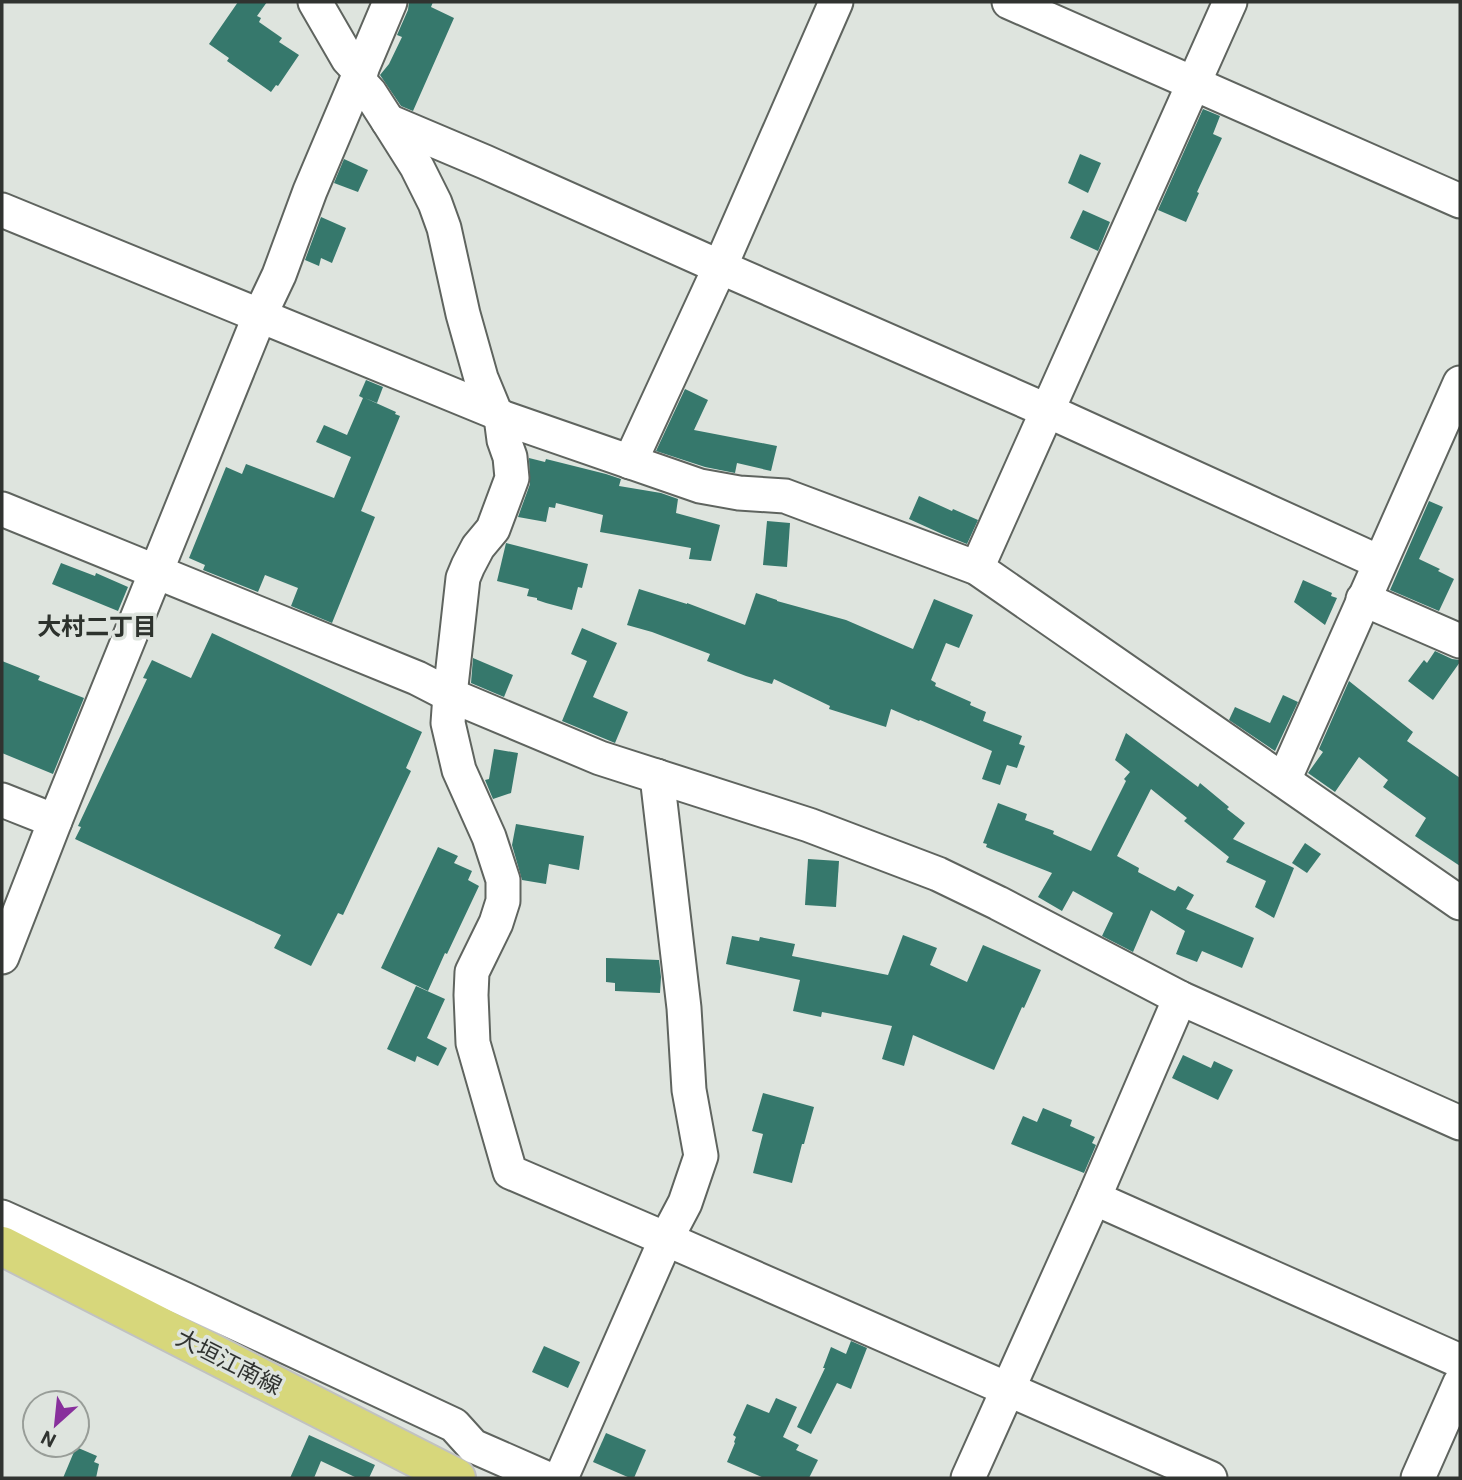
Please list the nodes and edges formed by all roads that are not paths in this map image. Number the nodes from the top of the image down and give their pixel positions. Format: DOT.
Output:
graph roads {
  1 [pos="315,2"];
  2 [pos="390,2"];
  3 [pos="836,2"];
  4 [pos="1009,2"];
  5 [pos="1230,2"];
  6 [pos="359,77"];
  7 [pos="1194,83"];
  8 [pos="388,121"];
  9 [pos="1460,201"];
  10 [pos="2,210"];
  11 [pos="720,267"];
  12 [pos="260,315"];
  13 [pos="1460,383"];
  14 [pos="1048,411"];
  15 [pos="498,415"];
  16 [pos="630,462"];
  17 [pos="2,509"];
  18 [pos="1380,562"];
  19 [pos="978,568"];
  20 [pos="156,573"];
  21 [pos="1363,598"];
  22 [pos="1460,641"];
  23 [pos="450,695"];
  24 [pos="657,776"];
  25 [pos="1284,780"];
  26 [pos="2,800"];
  27 [pos="55,821"];
  28 [pos="1460,903"];
  29 [pos="2,957"];
  30 [pos="1180,998"];
  31 [pos="1460,1123"];
  32 [pos="1094,1198"];
  33 [pos="2,1217"];
  34 [pos="666,1239"];
  35 [pos="2,1246"];
  36 [pos="1460,1361"];
  37 [pos="1460,1384"];
  38 [pos="1009,1390"];
  39 [pos="456,1478"];
  40 [pos="546,1478"];
  41 [pos="561,1478"];
  42 [pos="968,1478"];
  43 [pos="1210,1478"];
  44 [pos="1418,1478"];
  1 -- 6 [label="street"];
  2 -- 6 [label="street"];
  3 -- 11 [label="street"];
  4 -- 7 [label="street"];
  5 -- 7 [label="street"];
  6 -- 8 [label="street"];
  6 -- 12 [label="street"];
  7 -- 9 [label="street"];
  7 -- 14 [label="street"];
  8 -- 11 [label="street"];
  8 -- 15 [label="street"];
  10 -- 12 [label="street"];
  11 -- 14 [label="street"];
  11 -- 16 [label="street"];
  12 -- 15 [label="street"];
  12 -- 20 [label="street"];
  13 -- 18 [label="street"];
  14 -- 18 [label="street"];
  14 -- 19 [label="street"];
  15 -- 16 [label="street"];
  15 -- 23 [label="street"];
  16 -- 19 [label="street"];
  17 -- 20 [label="street"];
  18 -- 21 [label="street"];
  19 -- 25 [label="street"];
  20 -- 23 [label="street"];
  20 -- 27 [label="street"];
  21 -- 22 [label="street"];
  21 -- 25 [label="street"];
  23 -- 24 [label="street"];
  23 -- 34 [label="street"];
  24 -- 30 [label="street"];
  24 -- 34 [label="street"];
  25 -- 28 [label="street"];
  26 -- 27 [label="street"];
  27 -- 29 [label="street"];
  30 -- 31 [label="street"];
  30 -- 32 [label="street"];
  32 -- 36 [label="street"];
  32 -- 38 [label="street"];
  33 -- 40 [label="street"];
  34 -- 38 [label="street"];
  34 -- 41 [label="street"];
  35 -- 39 [label="main road, 大垣江南線"];
  37 -- 44 [label="street"];
  38 -- 42 [label="street"];
  38 -- 43 [label="street"];
}
